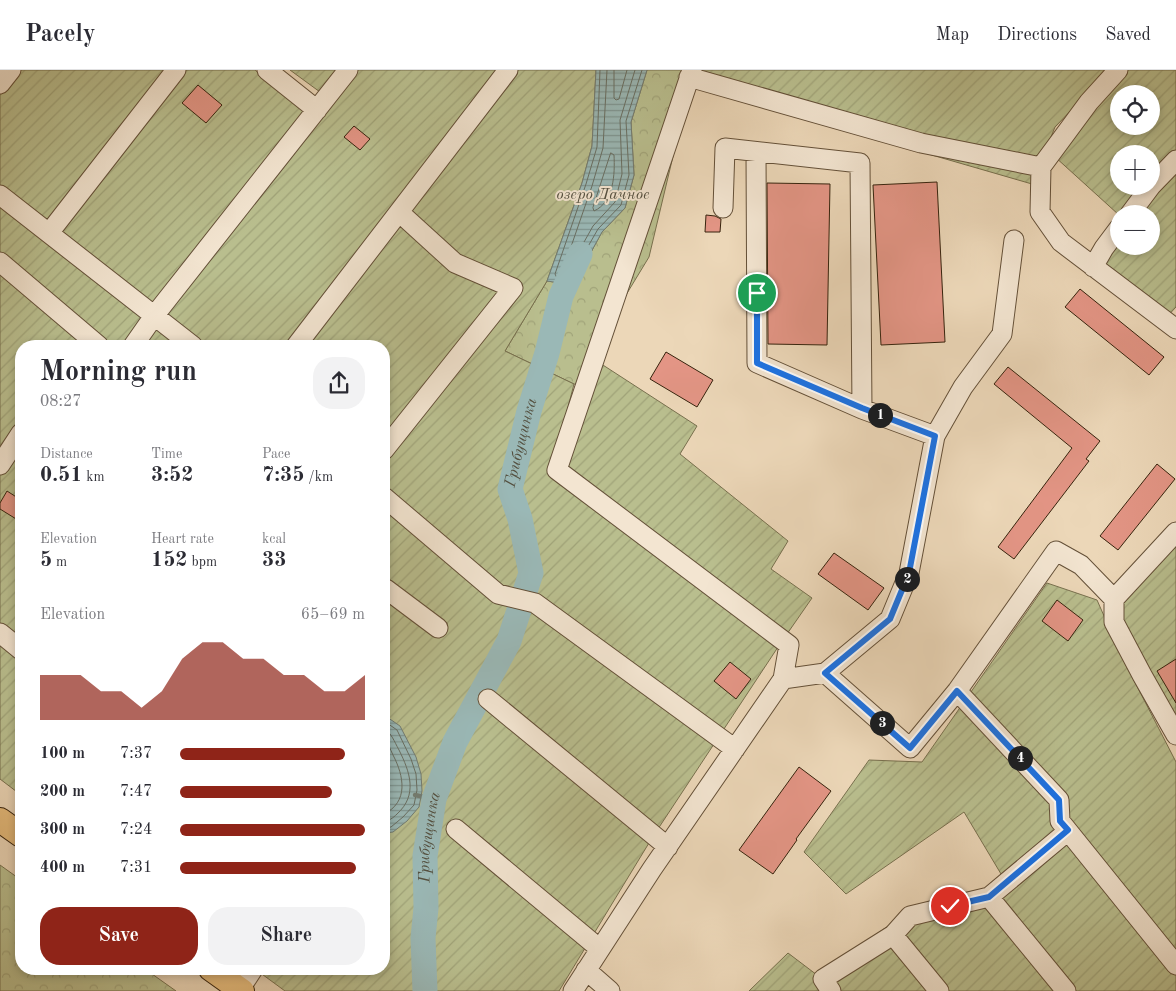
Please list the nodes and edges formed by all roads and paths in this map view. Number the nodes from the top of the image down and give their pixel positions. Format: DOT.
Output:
graph roads {
  1 [pos="11,70"];
  2 [pos="176,70"];
  3 [pos="266,70"];
  4 [pos="348,70"];
  5 [pos="508,70"];
  6 [pos="1118,70"];
  7 [pos="690,74"];
  8 [pos="0,84"];
  9 [pos="317,110"];
  10 [pos="756,152"];
  11 [pos="1176,160"];
  12 [pos="1041,167"];
  13 [pos="1160,177"];
  14 [pos="0,195"];
  15 [pos="723,208"];
  16 [pos="399,212"];
  17 [pos="49,233"];
  18 [pos="1014,240"];
  19 [pos="1110,240"];
  20 [pos="0,262"];
  21 [pos="1093,267"];
  22 [pos="154,316"];
  23 [pos="1173,321"];
  24 [pos="86,340"];
  25 [pos="138,340"];
  26 [pos="185,340"];
  27 [pos="301,340"];
  28 [pos="862,408"];
  29 [pos="935,436"];
  30 [pos="15,442"];
  31 [pos="390,442"];
  32 [pos="0,465"];
  33 [pos="390,502"];
  34 [pos="1176,532"];
  35 [pos="390,593"];
  36 [pos="1114,599"];
  37 [pos="438,628"];
  38 [pos="0,633"];
  39 [pos="15,645"];
  40 [pos="825,673"];
  41 [pos="783,679"];
  42 [pos="957,691"];
  43 [pos="488,700"];
  44 [pos="1176,736"];
  45 [pos="735,749"];
  46 [pos="0,820"];
  47 [pos="456,829"];
  48 [pos="1068,830"];
  49 [pos="15,831"];
  50 [pos="668,846"];
  51 [pos="989,897"];
  52 [pos="893,935"];
  53 [pos="600,949"];
  54 [pos="1176,965"];
  55 [pos="586,970"];
  56 [pos="220,975"];
  57 [pos="250,975"];
  58 [pos="241,990"];
  59 [pos="573,991"];
  60 [pos="610,991"];
  61 [pos="831,991"];
  62 [pos="939,991"];
  63 [pos="1066,991"];
  1 -- 8 [label="lane"];
  2 -- 17 [label="lane"];
  3 -- 9 [label="lane"];
  4 -- 9 [label="lane"];
  5 -- 16 [label="lane"];
  6 -- 12 [label="lane"];
  7 -- 12 [label="lane"];
  7 -- 41 [label="lane"];
  9 -- 22 [label="lane"];
  10 -- 15 [label="lane"];
  10 -- 28 [label="lane"];
  10 -- 28 [label="lane"];
  11 -- 13 [label="lane"];
  12 -- 21 [label="lane"];
  14 -- 17 [label="lane"];
  16 -- 27 [label="lane"];
  16 -- 31 [label="lane"];
  17 -- 22 [label="lane"];
  18 -- 29 [label="lane"];
  19 -- 21 [label="lane"];
  20 -- 24 [label="lane"];
  21 -- 23 [label="lane"];
  22 -- 25 [label="lane"];
  22 -- 26 [label="lane"];
  28 -- 29 [label="lane"];
  29 -- 40 [label="lane"];
  30 -- 32 [label="lane"];
  33 -- 45 [label="lane"];
  34 -- 36 [label="lane"];
  35 -- 37 [label="lane"];
  36 -- 42 [label="lane"];
  36 -- 44 [label="lane"];
  38 -- 39 [label="lane"];
  40 -- 41 [label="lane"];
  40 -- 42 [label="lane"];
  41 -- 45 [label="lane"];
  42 -- 48 [label="lane"];
  43 -- 50 [label="lane"];
  45 -- 50 [label="lane"];
  46 -- 49 [label="main road"];
  47 -- 53 [label="lane"];
  48 -- 51 [label="lane"];
  48 -- 54 [label="lane"];
  50 -- 53 [label="lane"];
  51 -- 52 [label="lane"];
  51 -- 63 [label="lane"];
  52 -- 61 [label="lane"];
  52 -- 62 [label="lane"];
  53 -- 55 [label="lane"];
  55 -- 59 [label="lane"];
  55 -- 60 [label="lane"];
  56 -- 58 [label="main road"];
  57 -- 58 [label="lane"];
}
